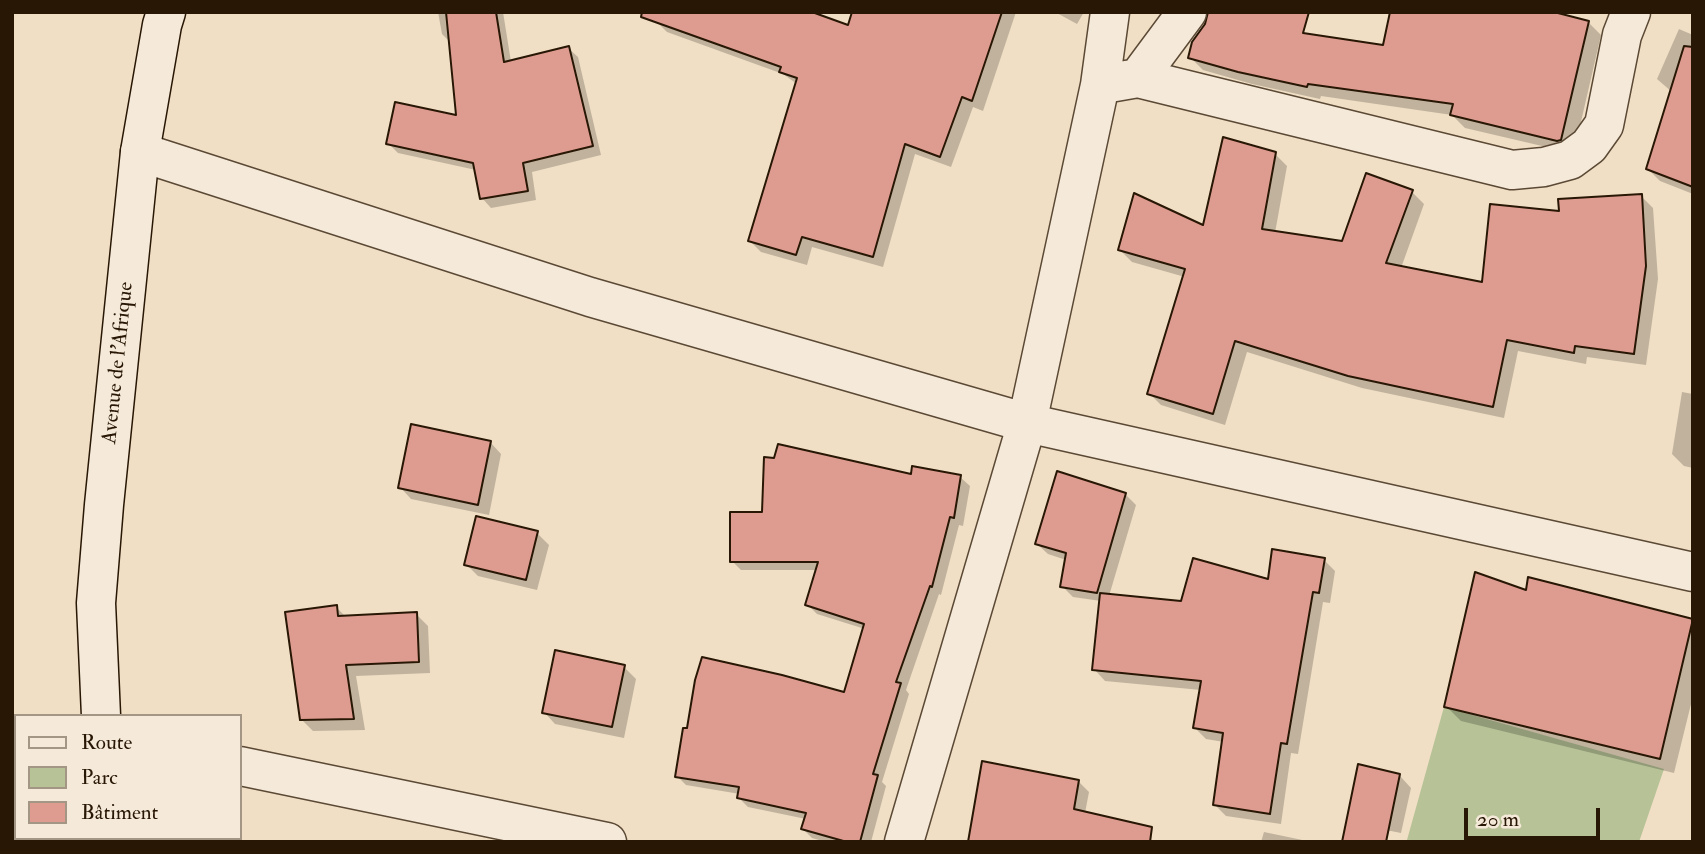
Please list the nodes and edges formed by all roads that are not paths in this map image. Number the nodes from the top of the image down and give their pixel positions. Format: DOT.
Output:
graph roads {
  1 [pos="166,12"];
  2 [pos="1110,12"];
  3 [pos="1187,12"];
  4 [pos="1618,20"];
  5 [pos="1138,78"];
  6 [pos="1100,85"];
  7 [pos="140,152"];
  8 [pos="1027,423"];
  9 [pos="1693,572"];
  10 [pos="102,714"];
  11 [pos="242,766"];
  12 [pos="607,842"];
  13 [pos="904,842"];
  1 -- 7 [label="street, Avenue de l'Afrique"];
  2 -- 6 [label="street"];
  3 -- 5 [label="street"];
  4 -- 5 [label="street"];
  5 -- 6 [label="street"];
  6 -- 8 [label="street"];
  7 -- 8 [label="street"];
  7 -- 10 [label="street, Avenue de l'Afrique"];
  8 -- 9 [label="street"];
  8 -- 13 [label="street"];
  11 -- 12 [label="street"];
}
